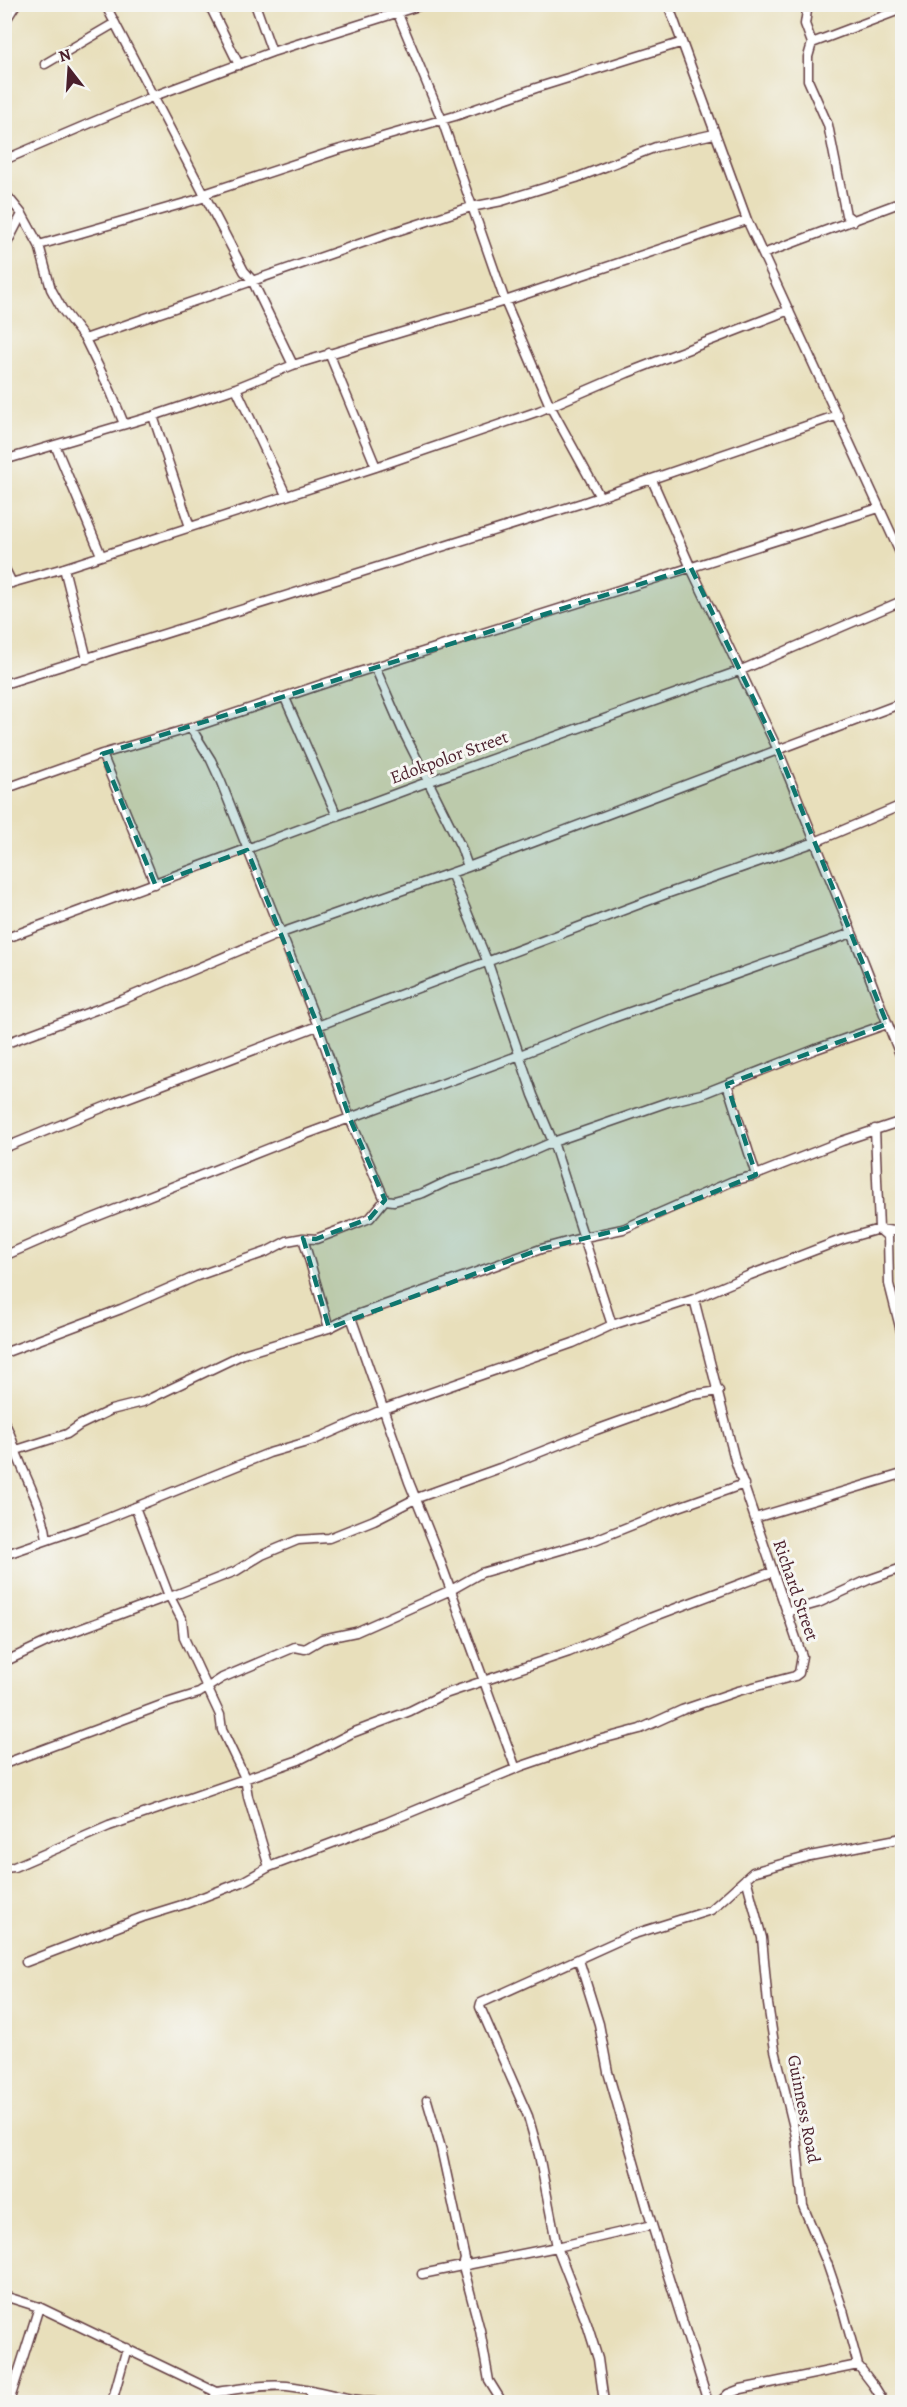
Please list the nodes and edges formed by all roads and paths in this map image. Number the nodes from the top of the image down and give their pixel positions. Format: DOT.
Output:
graph roads {
  1 [pos="16,4"];
  2 [pos="105,4"];
  3 [pos="209,4"];
  4 [pos="255,4"];
  5 [pos="425,4"];
  6 [pos="668,4"];
  7 [pos="808,4"];
  8 [pos="903,9"];
  9 [pos="398,14"];
  10 [pos="4,23"];
  11 [pos="115,23"];
  12 [pos="680,43"];
  13 [pos="812,43"];
  14 [pos="272,52"];
  15 [pos="45,64"];
  16 [pos="238,65"];
  17 [pos="154,96"];
  18 [pos="442,120"];
  19 [pos="714,134"];
  20 [pos="4,160"];
  21 [pos="4,192"];
  22 [pos="205,196"];
  23 [pos="903,202"];
  24 [pos="471,207"];
  25 [pos="22,214"];
  26 [pos="747,220"];
  27 [pos="854,220"];
  28 [pos="39,245"];
  29 [pos="4,249"];
  30 [pos="763,254"];
  31 [pos="252,280"];
  32 [pos="505,301"];
  33 [pos="789,310"];
  34 [pos="85,339"];
  35 [pos="329,353"];
  36 [pos="293,365"];
  37 [pos="236,388"];
  38 [pos="550,406"];
  39 [pos="153,416"];
  40 [pos="838,416"];
  41 [pos="124,424"];
  42 [pos="56,445"];
  43 [pos="4,460"];
  44 [pos="376,467"];
  45 [pos="652,480"];
  46 [pos="286,495"];
  47 [pos="600,498"];
  48 [pos="879,508"];
  49 [pos="190,527"];
  50 [pos="101,555"];
  51 [pos="903,557"];
  52 [pos="4,567"];
  53 [pos="64,568"];
  54 [pos="691,568"];
  55 [pos="8,584"];
  56 [pos="903,601"];
  57 [pos="87,659"];
  58 [pos="375,667"];
  59 [pos="739,671"];
  60 [pos="4,684"];
  61 [pos="285,698"];
  62 [pos="903,703"];
  63 [pos="191,728"];
  64 [pos="778,750"];
  65 [pos="102,754"];
  66 [pos="430,780"];
  67 [pos="4,789"];
  68 [pos="903,805"];
  69 [pos="337,816"];
  70 [pos="815,842"];
  71 [pos="247,850"];
  72 [pos="468,867"];
  73 [pos="451,873"];
  74 [pos="155,884"];
  75 [pos="281,933"];
  76 [pos="852,933"];
  77 [pos="4,939"];
  78 [pos="488,963"];
  79 [pos="887,1024"];
  80 [pos="318,1026"];
  81 [pos="4,1044"];
  82 [pos="520,1055"];
  83 [pos="903,1059"];
  84 [pos="727,1084"];
  85 [pos="350,1119"];
  86 [pos="903,1121"];
  87 [pos="875,1130"];
  88 [pos="553,1142"];
  89 [pos="4,1148"];
  90 [pos="756,1175"];
  91 [pos="385,1200"];
  92 [pos="879,1229"];
  93 [pos="903,1232"];
  94 [pos="585,1236"];
  95 [pos="303,1238"];
  96 [pos="4,1256"];
  97 [pos="694,1299"];
  98 [pos="351,1317"];
  99 [pos="612,1325"];
  100 [pos="329,1328"];
  101 [pos="903,1335"];
  102 [pos="4,1353"];
  103 [pos="719,1391"];
  104 [pos="384,1409"];
  105 [pos="4,1422"];
  106 [pos="15,1450"];
  107 [pos="4,1454"];
  108 [pos="903,1474"];
  109 [pos="744,1484"];
  110 [pos="417,1498"];
  111 [pos="135,1507"];
  112 [pos="755,1518"];
  113 [pos="47,1540"];
  114 [pos="4,1555"];
  115 [pos="903,1568"];
  116 [pos="772,1572"];
  117 [pos="451,1590"];
  118 [pos="170,1597"];
  119 [pos="786,1612"];
  120 [pos="4,1662"];
  121 [pos="483,1679"];
  122 [pos="208,1688"];
  123 [pos="4,1764"];
  124 [pos="516,1769"];
  125 [pos="245,1778"];
  126 [pos="903,1838"];
  127 [pos="269,1867"];
  128 [pos="4,1868"];
  129 [pos="746,1878"];
  130 [pos="579,1960"];
  131 [pos="26,1962"];
  132 [pos="427,2100"];
  133 [pos="651,2225"];
  134 [pos="557,2247"];
  135 [pos="463,2266"];
  136 [pos="422,2274"];
  137 [pos="4,2296"];
  138 [pos="39,2307"];
  139 [pos="127,2348"];
  140 [pos="858,2365"];
  141 [pos="312,2390"];
  142 [pos="216,2392"];
  143 [pos="9,2403"];
  144 [pos="112,2403"];
  145 [pos="213,2403"];
  146 [pos="310,2403"];
  147 [pos="375,2403"];
  148 [pos="502,2403"];
  149 [pos="604,2403"];
  150 [pos="708,2403"];
  151 [pos="720,2403"];
  152 [pos="884,2403"];
  1 -- 10 [label="street"];
  2 -- 11 [label="street"];
  3 -- 16 [label="street"];
  4 -- 14 [label="street"];
  5 -- 9 [label="street"];
  6 -- 12 [label="street"];
  7 -- 13 [label="street"];
  8 -- 13 [label="street"];
  9 -- 14 [label="street"];
  9 -- 18 [label="street"];
  11 -- 15 [label="street"];
  11 -- 17 [label="street"];
  12 -- 18 [label="street"];
  12 -- 19 [label="street"];
  13 -- 27 [label="street"];
  14 -- 16 [label="street"];
  16 -- 17 [label="street"];
  17 -- 20 [label="street"];
  17 -- 22 [label="street"];
  18 -- 22 [label="street"];
  18 -- 24 [label="street"];
  19 -- 24 [label="street"];
  19 -- 26 [label="street"];
  21 -- 25 [label="street"];
  22 -- 28 [label="street"];
  22 -- 31 [label="street"];
  23 -- 27 [label="street"];
  24 -- 31 [label="street"];
  24 -- 32 [label="street"];
  25 -- 28 [label="street"];
  25 -- 29 [label="street"];
  26 -- 30 [label="street"];
  26 -- 32 [label="street"];
  27 -- 30 [label="street"];
  28 -- 34 [label="street"];
  30 -- 33 [label="street"];
  31 -- 34 [label="street"];
  31 -- 36 [label="street"];
  32 -- 35 [label="street"];
  32 -- 38 [label="street"];
  33 -- 38 [label="street"];
  33 -- 40 [label="street"];
  34 -- 41 [label="street"];
  35 -- 36 [label="street"];
  35 -- 44 [label="street"];
  36 -- 37 [label="street"];
  37 -- 39 [label="street"];
  37 -- 46 [label="street"];
  38 -- 44 [label="street"];
  38 -- 47 [label="street"];
  39 -- 41 [label="street"];
  39 -- 49 [label="street"];
  40 -- 45 [label="street"];
  40 -- 48 [label="street"];
  41 -- 42 [label="street"];
  42 -- 43 [label="street"];
  42 -- 50 [label="street"];
  44 -- 46 [label="street"];
  45 -- 47 [label="street"];
  45 -- 54 [label="street"];
  46 -- 49 [label="street"];
  47 -- 57 [label="street"];
  48 -- 51 [label="street"];
  48 -- 54 [label="street"];
  49 -- 50 [label="street"];
  50 -- 53 [label="street"];
  52 -- 55 [label="street"];
  53 -- 55 [label="street"];
  53 -- 57 [label="street"];
  54 -- 58 [label="street"];
  54 -- 59 [label="street"];
  56 -- 59 [label="street, Edokpolor Street"];
  57 -- 60 [label="street"];
  58 -- 61 [label="street"];
  58 -- 66 [label="street"];
  59 -- 64 [label="street"];
  59 -- 66 [label="street, Edokpolor Street"];
  61 -- 63 [label="street"];
  61 -- 69 [label="street"];
  62 -- 64 [label="street"];
  63 -- 65 [label="street"];
  63 -- 71 [label="street"];
  64 -- 70 [label="street"];
  64 -- 72 [label="street"];
  65 -- 67 [label="street"];
  65 -- 74 [label="street"];
  66 -- 69 [label="street, Edokpolor Street"];
  66 -- 72 [label="street"];
  68 -- 70 [label="street"];
  69 -- 71 [label="street, Edokpolor Street"];
  70 -- 76 [label="street"];
  70 -- 78 [label="street"];
  71 -- 74 [label="street, Edokpolor Street"];
  71 -- 75 [label="street"];
  72 -- 73 [label="street"];
  73 -- 75 [label="street"];
  73 -- 78 [label="street"];
  74 -- 77 [label="street, Edokpolor Street"];
  75 -- 80 [label="street"];
  75 -- 81 [label="street"];
  76 -- 79 [label="street"];
  76 -- 82 [label="street"];
  78 -- 80 [label="street"];
  78 -- 82 [label="street"];
  79 -- 83 [label="street"];
  79 -- 84 [label="street"];
  80 -- 85 [label="street"];
  80 -- 89 [label="street"];
  82 -- 85 [label="street"];
  82 -- 88 [label="street"];
  84 -- 88 [label="street"];
  84 -- 90 [label="street"];
  85 -- 91 [label="street"];
  85 -- 96 [label="street"];
  86 -- 87 [label="street"];
  87 -- 90 [label="street"];
  87 -- 92 [label="street"];
  88 -- 91 [label="street"];
  88 -- 94 [label="street"];
  90 -- 94 [label="street"];
  91 -- 95 [label="street"];
  92 -- 93 [label="street"];
  92 -- 97 [label="street"];
  92 -- 101 [label="street"];
  94 -- 98 [label="street"];
  94 -- 99 [label="street"];
  95 -- 100 [label="street"];
  95 -- 102 [label="street"];
  97 -- 99 [label="street"];
  97 -- 103 [label="street, Richard Street"];
  98 -- 100 [label="street"];
  98 -- 104 [label="street"];
  99 -- 104 [label="street"];
  100 -- 106 [label="street"];
  103 -- 109 [label="street, Richard Street"];
  103 -- 110 [label="street"];
  104 -- 110 [label="street"];
  104 -- 111 [label="street"];
  105 -- 106 [label="street"];
  106 -- 107 [label="street"];
  106 -- 113 [label="street"];
  108 -- 112 [label="street"];
  109 -- 112 [label="street, Richard Street"];
  109 -- 117 [label="street"];
  110 -- 117 [label="street"];
  110 -- 118 [label="street"];
  111 -- 113 [label="street"];
  111 -- 118 [label="street"];
  112 -- 116 [label="street, Richard Street"];
  113 -- 114 [label="street"];
  115 -- 119 [label="street"];
  116 -- 119 [label="street, Richard Street"];
  116 -- 121 [label="street"];
  117 -- 121 [label="street"];
  117 -- 122 [label="street"];
  118 -- 120 [label="street"];
  118 -- 122 [label="street"];
  119 -- 124 [label="street, Richard Street"];
  121 -- 124 [label="street"];
  121 -- 125 [label="street"];
  122 -- 123 [label="street"];
  122 -- 125 [label="street"];
  124 -- 127 [label="street"];
  125 -- 127 [label="street"];
  125 -- 128 [label="street"];
  126 -- 129 [label="street"];
  127 -- 131 [label="street"];
  129 -- 130 [label="street"];
  129 -- 140 [label="street, Guinness Road"];
  130 -- 133 [label="street"];
  130 -- 134 [label="street"];
  132 -- 135 [label="street"];
  133 -- 134 [label="street"];
  133 -- 150 [label="street"];
  134 -- 135 [label="street"];
  134 -- 149 [label="street"];
  135 -- 136 [label="street"];
  135 -- 148 [label="street"];
  137 -- 138 [label="street"];
  138 -- 139 [label="street"];
  138 -- 143 [label="street"];
  139 -- 142 [label="street"];
  139 -- 144 [label="street"];
  140 -- 151 [label="street"];
  140 -- 152 [label="street, Guinness Road"];
  141 -- 142 [label="street"];
  141 -- 146 [label="street"];
  141 -- 147 [label="street"];
  142 -- 145 [label="street"];
}
